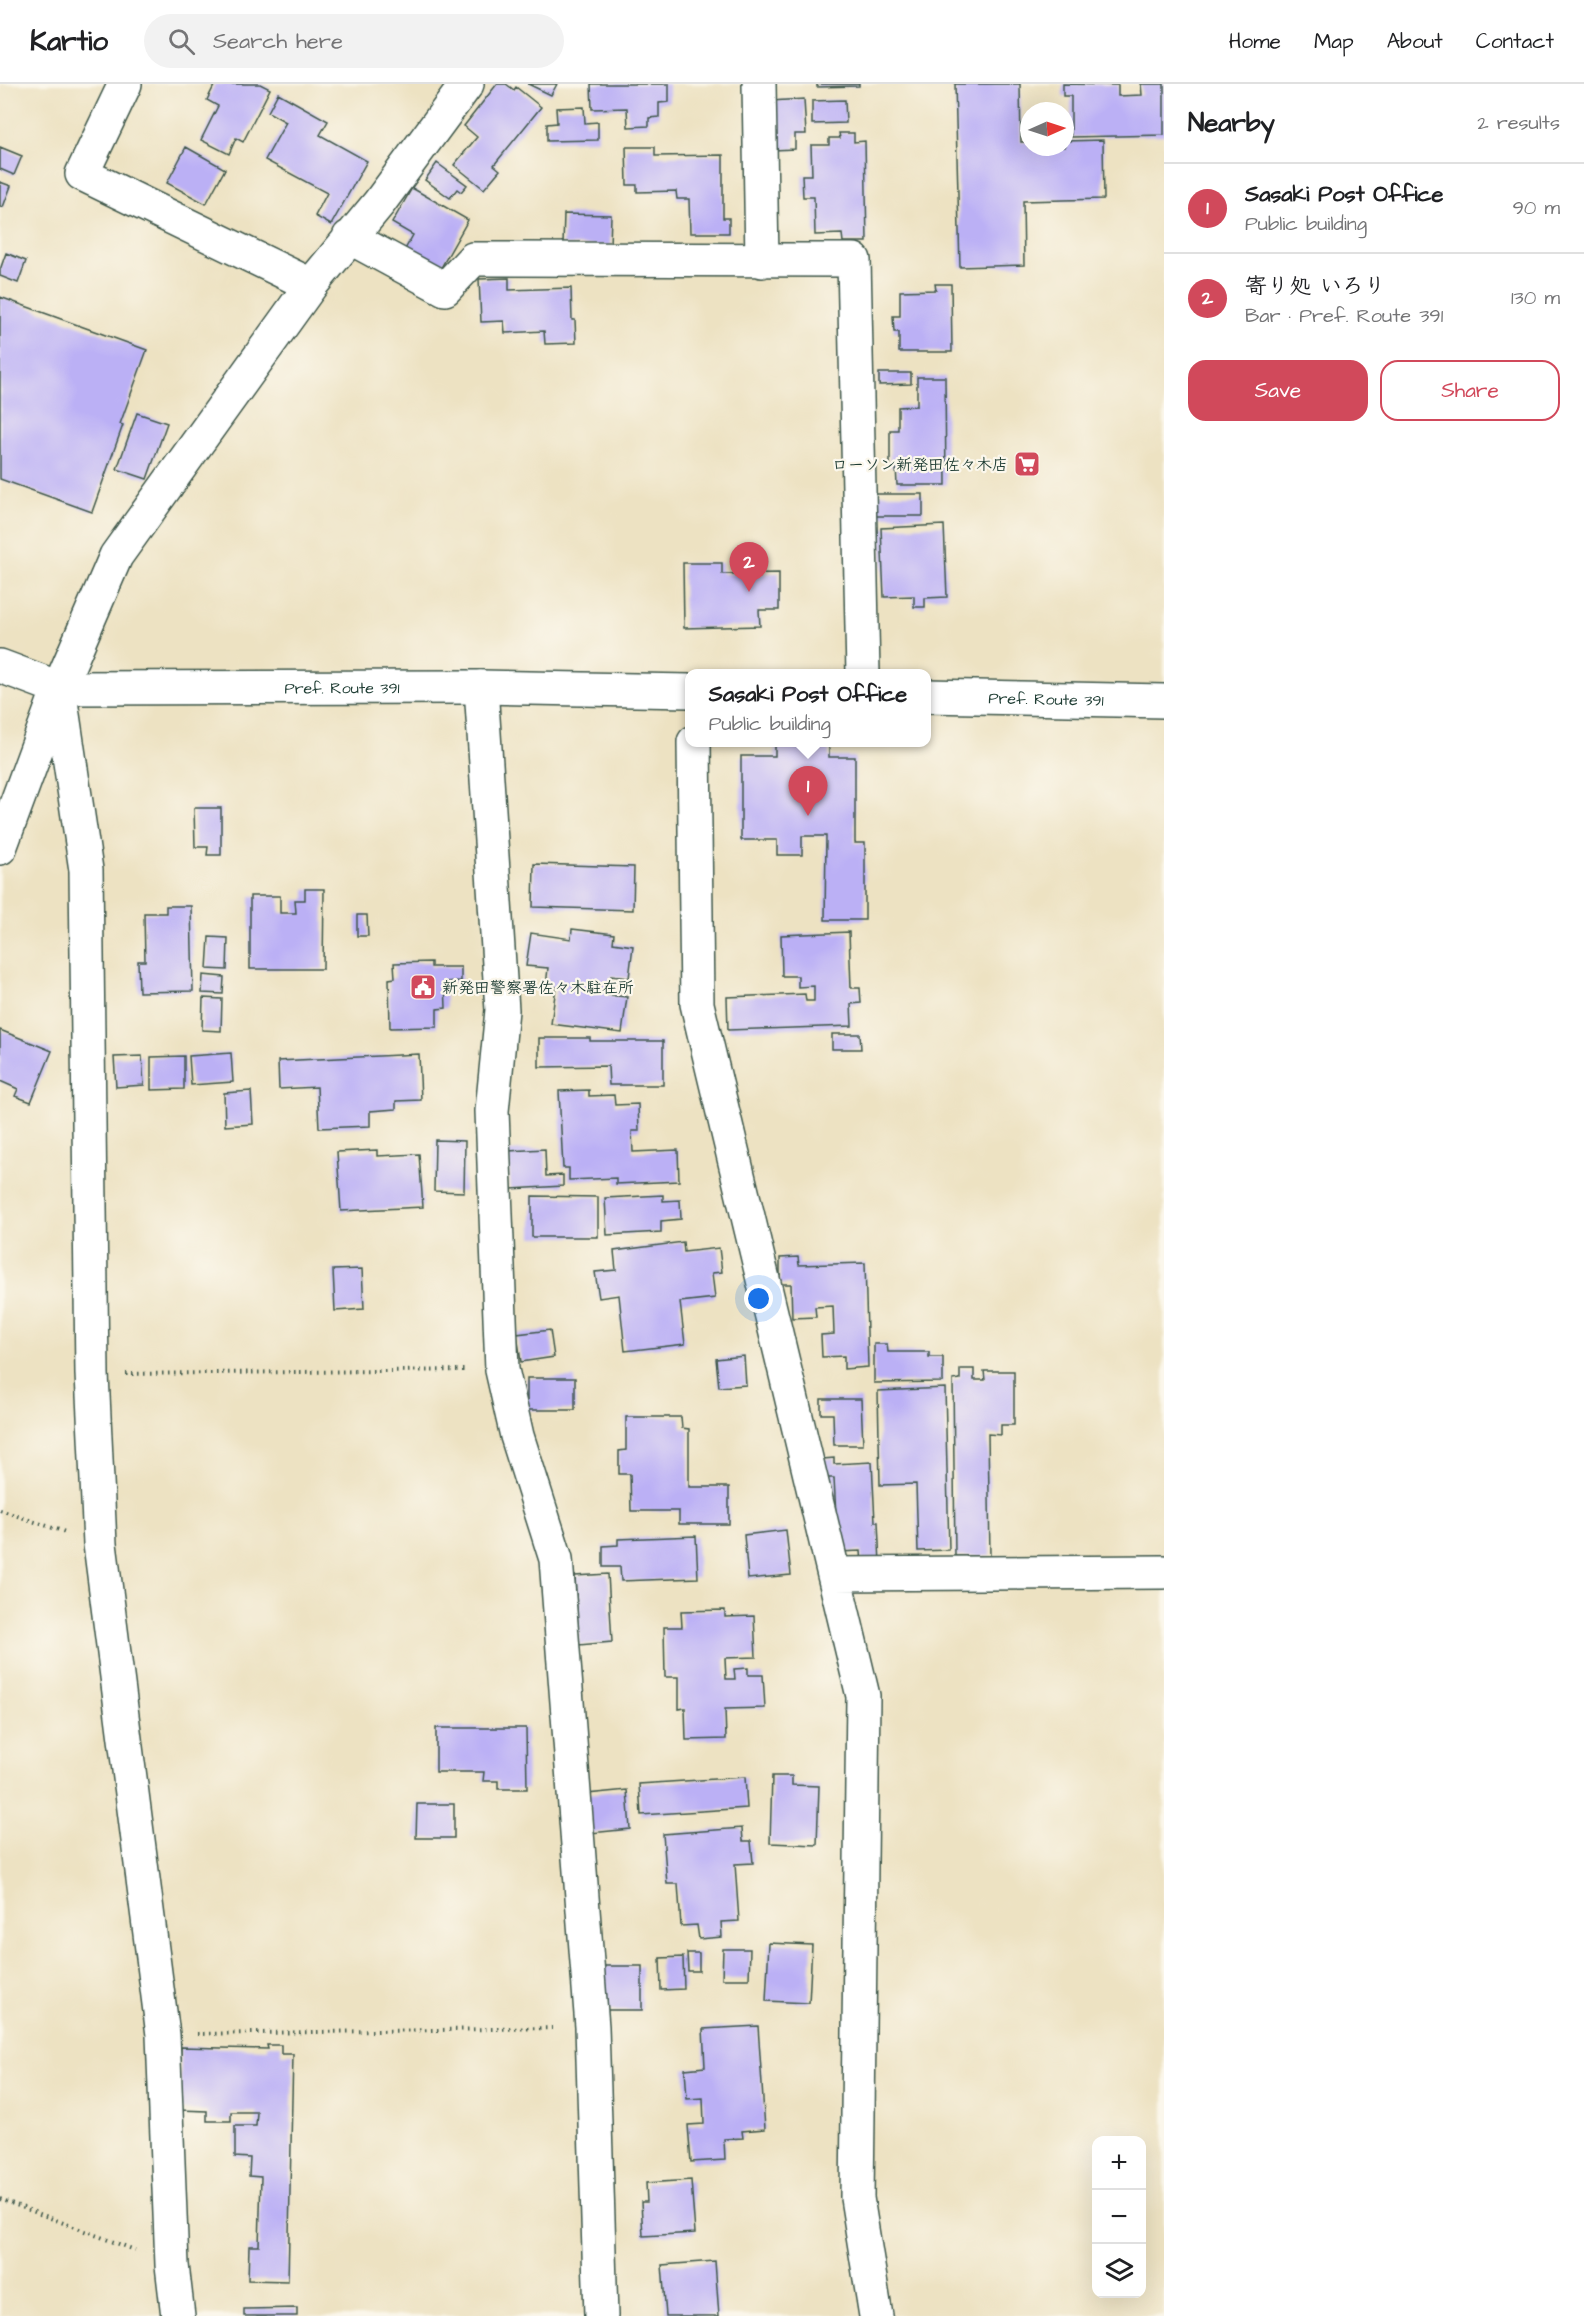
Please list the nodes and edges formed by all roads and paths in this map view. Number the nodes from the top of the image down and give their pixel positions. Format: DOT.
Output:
graph roads {
  1 [pos="125,84"];
  2 [pos="467,84"];
  3 [pos="759,84"];
  4 [pos="349,237"];
  5 [pos="762,261"];
  6 [pos="311,285"];
  7 [pos="0,666"];
  8 [pos="863,669"];
  9 [pos="481,687"];
  10 [pos="59,688"];
  11 [pos="685,691"];
  12 [pos="931,696"];
  13 [pos="1164,701"];
  14 [pos="694,747"];
  15 [pos="0,848"];
  16 [pos="502,1370"];
  17 [pos="92,1374"];
  18 [pos="0,1510"];
  19 [pos="100,1544"];
  20 [pos="1164,1572"];
  21 [pos="834,1574"];
  22 [pos="592,2027"];
  23 [pos="163,2035"];
  24 [pos="0,2199"];
  25 [pos="172,2265"];
  26 [pos="178,2316"];
  27 [pos="601,2316"];
  28 [pos="876,2316"];
  1 -- 6 [label="street"];
  2 -- 4 [label="street"];
  3 -- 5 [label="street"];
  4 -- 5 [label="street"];
  4 -- 6 [label="street"];
  5 -- 8 [label="street"];
  6 -- 10 [label="street"];
  7 -- 10 [label="street, Pref. Route 391"];
  9 -- 10 [label="street, Pref. Route 391"];
  9 -- 11 [label="street, Pref. Route 391"];
  9 -- 16 [label="street"];
  10 -- 15 [label="street"];
  10 -- 17 [label="street"];
  12 -- 13 [label="street, Pref. Route 391"];
  14 -- 21 [label="street"];
  16 -- 17 [label="path"];
  16 -- 22 [label="street"];
  17 -- 19 [label="street"];
  18 -- 19 [label="path"];
  19 -- 23 [label="street"];
  20 -- 21 [label="street"];
  21 -- 28 [label="street"];
  22 -- 23 [label="path"];
  22 -- 27 [label="street"];
  23 -- 25 [label="street"];
  24 -- 25 [label="path"];
  25 -- 26 [label="street"];
}
